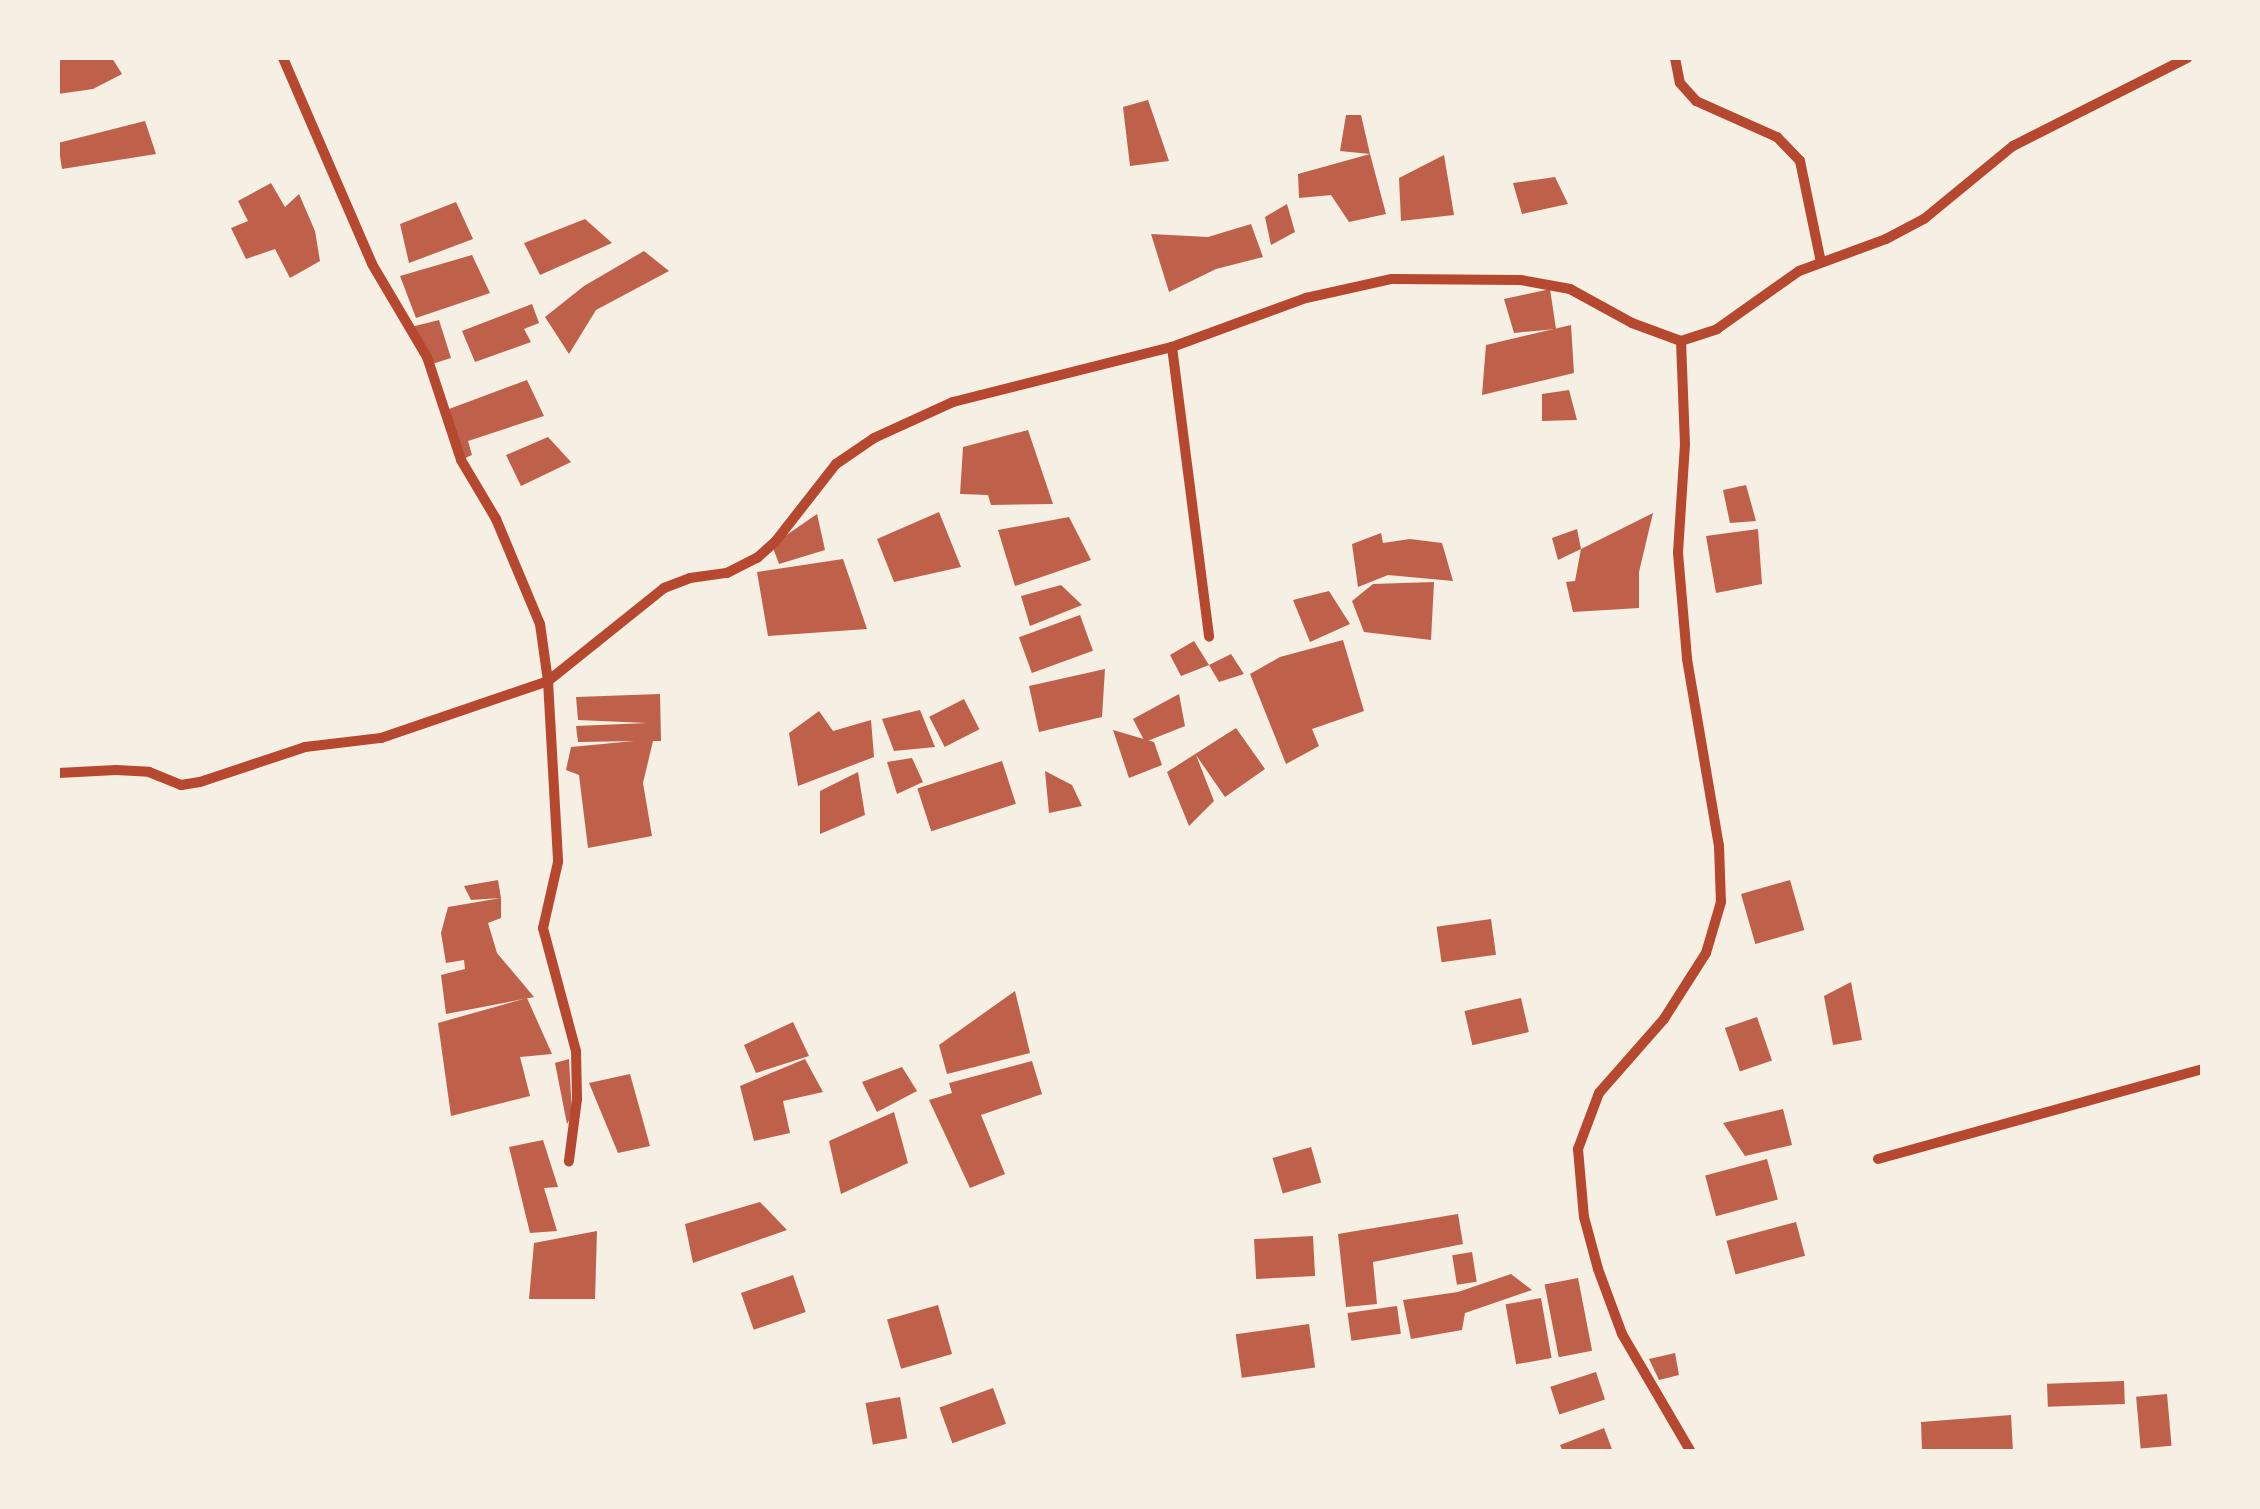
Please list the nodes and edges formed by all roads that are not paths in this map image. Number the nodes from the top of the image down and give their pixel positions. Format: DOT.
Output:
graph roads {
  1 [pos="283,58"];
  2 [pos="1675,58"];
  3 [pos="2188,58"];
  4 [pos="1820,262"];
  5 [pos="1681,341"];
  6 [pos="1172,347"];
  7 [pos="1209,638"];
  8 [pos="548,681"];
  9 [pos="58,773"];
  10 [pos="2202,1070"];
  11 [pos="1878,1159"];
  12 [pos="569,1161"];
  13 [pos="1691,1452"];
  1 -- 8 [label="street"];
  2 -- 4 [label="street"];
  3 -- 4 [label="street"];
  4 -- 5 [label="street"];
  5 -- 6 [label="street"];
  5 -- 13 [label="street"];
  6 -- 7 [label="street"];
  6 -- 8 [label="street"];
  8 -- 9 [label="street"];
  8 -- 12 [label="street"];
  10 -- 11 [label="street"];
}
